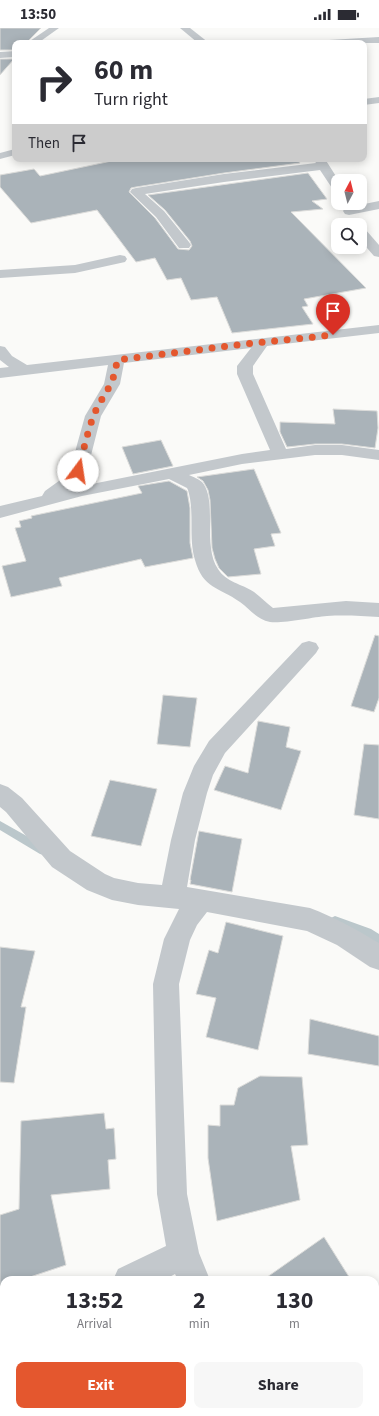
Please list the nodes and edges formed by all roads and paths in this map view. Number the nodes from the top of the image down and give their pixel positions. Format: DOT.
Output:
graph roads {
  1 [pos="55,28"];
  2 [pos="184,28"];
  3 [pos="37,40"];
  4 [pos="200,40"];
  5 [pos="379,40"];
  6 [pos="367,41"];
  7 [pos="0,55"];
  8 [pos="12,55"];
  9 [pos="379,100"];
  10 [pos="367,102"];
  11 [pos="12,153"];
  12 [pos="0,156"];
  13 [pos="322,162"];
  14 [pos="331,177"];
  15 [pos="379,205"];
  16 [pos="367,206"];
  17 [pos="367,240"];
  18 [pos="184,245"];
  19 [pos="379,253"];
  20 [pos="120,258"];
  21 [pos="0,274"];
  22 [pos="379,330"];
  23 [pos="263,342"];
  24 [pos="0,350"];
  25 [pos="117,360"];
  26 [pos="24,370"];
  27 [pos="0,373"];
  28 [pos="280,454"];
  29 [pos="379,455"];
  30 [pos="171,473"];
  31 [pos="44,501"];
  32 [pos="0,512"];
  33 [pos="379,610"];
  34 [pos="309,648"];
  35 [pos="0,794"];
  36 [pos="173,896"];
  37 [pos="201,900"];
  38 [pos="379,958"];
  39 [pos="189,1267"];
  40 [pos="147,1276"];
  1 -- 3 [label="street"];
  2 -- 4 [label="street"];
  5 -- 6 [label="street"];
  7 -- 8 [label="street"];
  9 -- 10 [label="street"];
  11 -- 12 [label="street"];
  13 -- 14 [label="street"];
  13 -- 18 [label="street"];
  15 -- 16 [label="street"];
  17 -- 19 [label="street"];
  20 -- 21 [label="street"];
  22 -- 23 [label="street"];
  23 -- 25 [label="street"];
  23 -- 28 [label="street"];
  24 -- 26 [label="street"];
  25 -- 26 [label="street"];
  25 -- 31 [label="street"];
  26 -- 27 [label="street"];
  28 -- 29 [label="street"];
  28 -- 30 [label="street"];
  30 -- 31 [label="street"];
  30 -- 33 [label="street"];
  31 -- 32 [label="street"];
  34 -- 36 [label="street"];
  35 -- 36 [label="street"];
  36 -- 37 [label="street"];
  37 -- 38 [label="street"];
  37 -- 39 [label="street"];
  39 -- 40 [label="street"];
}
